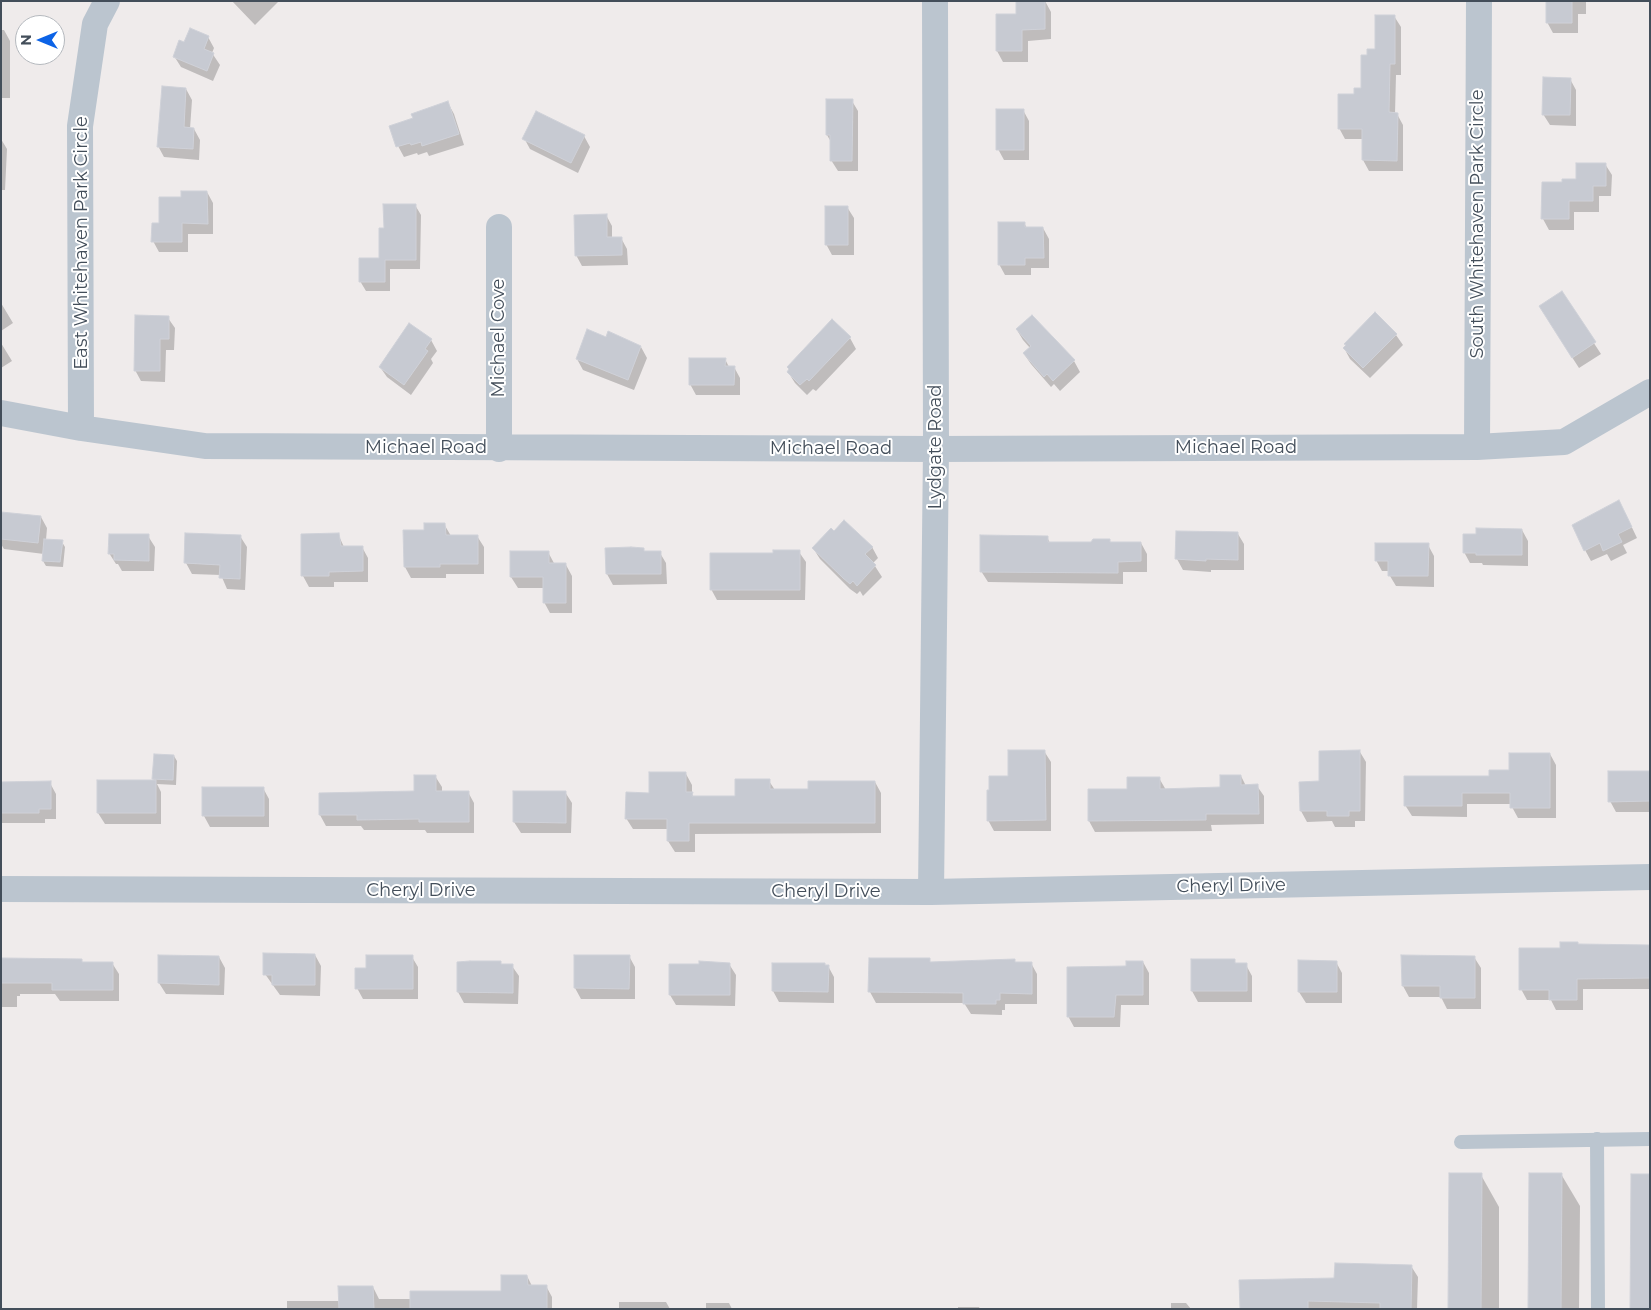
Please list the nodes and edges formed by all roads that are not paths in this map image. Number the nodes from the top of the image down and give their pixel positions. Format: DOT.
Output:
graph roads {
  1 [pos="107,1"];
  2 [pos="935,1"];
  3 [pos="1479,1"];
  4 [pos="499,227"];
  5 [pos="1650,392"];
  6 [pos="1,413"];
  7 [pos="81,428"];
  8 [pos="1477,447"];
  9 [pos="499,449"];
  10 [pos="936,449"];
  11 [pos="1650,877"];
  12 [pos="1,889"];
  13 [pos="931,892"];
  14 [pos="1597,1139"];
  15 [pos="1650,1139"];
  16 [pos="1461,1142"];
  17 [pos="1598,1309"];
  1 -- 7 [label="street, East Whitehaven Park Circle"];
  2 -- 10 [label="street, Lydgate Road"];
  3 -- 8 [label="street, South Whitehaven Park Circle"];
  4 -- 9 [label="street, Michael Cove"];
  5 -- 8 [label="street, Michael Road"];
  6 -- 7 [label="street, Michael Road"];
  7 -- 9 [label="street, Michael Road"];
  8 -- 10 [label="street, Michael Road"];
  9 -- 10 [label="street, Michael Road"];
  10 -- 13 [label="street, Lydgate Road"];
  11 -- 13 [label="street, Cheryl Drive"];
  12 -- 13 [label="street, Cheryl Drive"];
  14 -- 15 [label="lane"];
  14 -- 16 [label="lane"];
  14 -- 17 [label="lane"];
}
